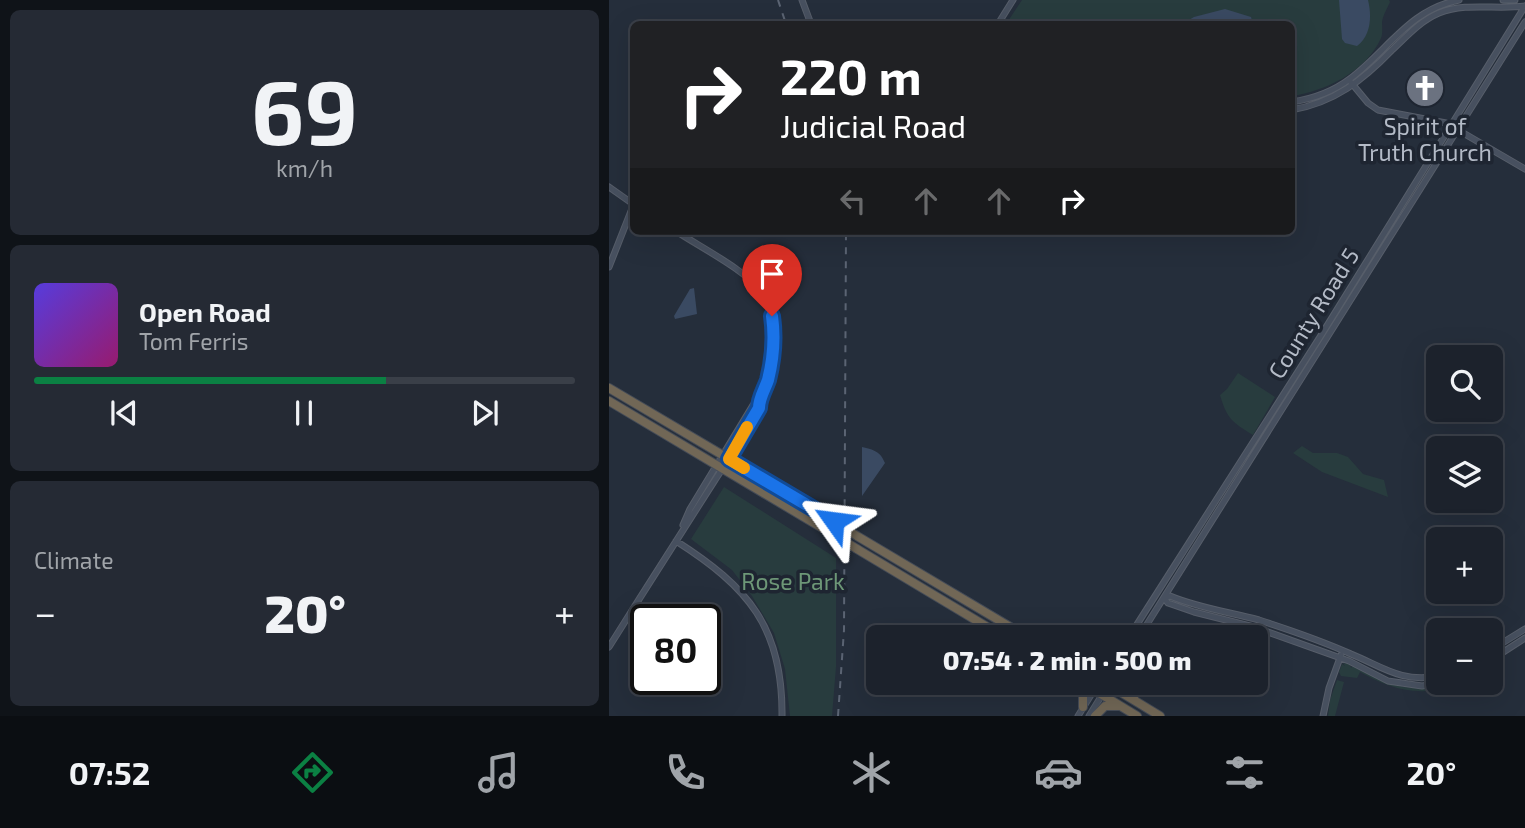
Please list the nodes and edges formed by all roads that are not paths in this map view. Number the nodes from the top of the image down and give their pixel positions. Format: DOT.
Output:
graph roads {
  1 [pos="802,0"];
  2 [pos="1013,0"];
  3 [pos="1503,0"];
  4 [pos="1515,0"];
  5 [pos="1462,2"];
  6 [pos="1525,6"];
  7 [pos="1509,7"];
  8 [pos="1517,20"];
  9 [pos="810,21"];
  10 [pos="1000,21"];
  11 [pos="1525,22"];
  12 [pos="1349,80"];
  13 [pos="1355,85"];
  14 [pos="1295,101"];
  15 [pos="1295,109"];
  16 [pos="1452,126"];
  17 [pos="1459,130"];
  18 [pos="1525,169"];
  19 [pos="609,187"];
  20 [pos="630,203"];
  21 [pos="630,212"];
  22 [pos="682,235"];
  23 [pos="609,267"];
  24 [pos="609,390"];
  25 [pos="609,401"];
  26 [pos="726,457"];
  27 [pos="720,467"];
  28 [pos="676,541"];
  29 [pos="857,549"];
  30 [pos="911,568"];
  31 [pos="906,578"];
  32 [pos="1155,594"];
  33 [pos="1164,598"];
  34 [pos="979,608"];
  35 [pos="984,625"];
  36 [pos="1007,625"];
  37 [pos="1136,625"];
  38 [pos="1147,625"];
  39 [pos="1525,629"];
  40 [pos="1525,638"];
  41 [pos="1503,643"];
  42 [pos="609,647"];
  43 [pos="1342,650"];
  44 [pos="1503,652"];
  45 [pos="1340,657"];
  46 [pos="1426,678"];
  47 [pos="1426,685"];
  48 [pos="1083,695"];
  49 [pos="1094,695"];
  50 [pos="1099,695"];
  51 [pos="1111,695"];
  52 [pos="1120,695"];
  53 [pos="1135,695"];
  54 [pos="1083,707"];
  55 [pos="1121,707"];
  56 [pos="1156,714"];
  57 [pos="782,716"];
  58 [pos="1078,716"];
  59 [pos="1089,716"];
  60 [pos="1095,716"];
  61 [pos="1137,716"];
  62 [pos="1323,716"];
  1 -- 9 [label="main road"];
  2 -- 10 [label="main road"];
  3 -- 4 [label="main road"];
  5 -- 7 [label="main road"];
  5 -- 12 [label="main road"];
  5 -- 13 [label="main road"];
  6 -- 7 [label="main road"];
  6 -- 8 [label="main road, County Road 5"];
  7 -- 8 [label="main road"];
  8 -- 16 [label="main road, County Road 5"];
  11 -- 17 [label="main road, County Road 5"];
  12 -- 13 [label="main road"];
  12 -- 14 [label="main road"];
  13 -- 15 [label="main road"];
  13 -- 16 [label="main road"];
  16 -- 17 [label="main road"];
  16 -- 32 [label="main road, County Road 5"];
  17 -- 18 [label="main road"];
  17 -- 33 [label="main road, County Road 5"];
  19 -- 20 [label="main road"];
  21 -- 23 [label="main road"];
  22 -- 26 [label="main road"];
  24 -- 26 [label="highway"];
  25 -- 27 [label="highway"];
  26 -- 27 [label="main road"];
  26 -- 30 [label="highway, bridge"];
  27 -- 28 [label="main road"];
  27 -- 29 [label="highway, bridge"];
  28 -- 42 [label="main road"];
  28 -- 57 [label="main road"];
  29 -- 30 [label="highway"];
  29 -- 31 [label="highway"];
  30 -- 34 [label="highway"];
  31 -- 34 [label="highway"];
  31 -- 35 [label="highway"];
  32 -- 33 [label="main road"];
  32 -- 37 [label="main road, County Road 5"];
  33 -- 38 [label="main road, County Road 5"];
  33 -- 43 [label="main road"];
  33 -- 45 [label="main road"];
  34 -- 36 [label="highway"];
  39 -- 41 [label="main road"];
  40 -- 44 [label="main road"];
  43 -- 45 [label="main road"];
  43 -- 46 [label="main road"];
  45 -- 47 [label="main road"];
  45 -- 62 [label="main road"];
  48 -- 54 [label="highway"];
  49 -- 54 [label="main road"];
  50 -- 59 [label="main road"];
  51 -- 55 [label="highway"];
  52 -- 56 [label="highway"];
  53 -- 56 [label="highway"];
  54 -- 58 [label="main road"];
  55 -- 60 [label="highway"];
  55 -- 61 [label="highway"];
}
